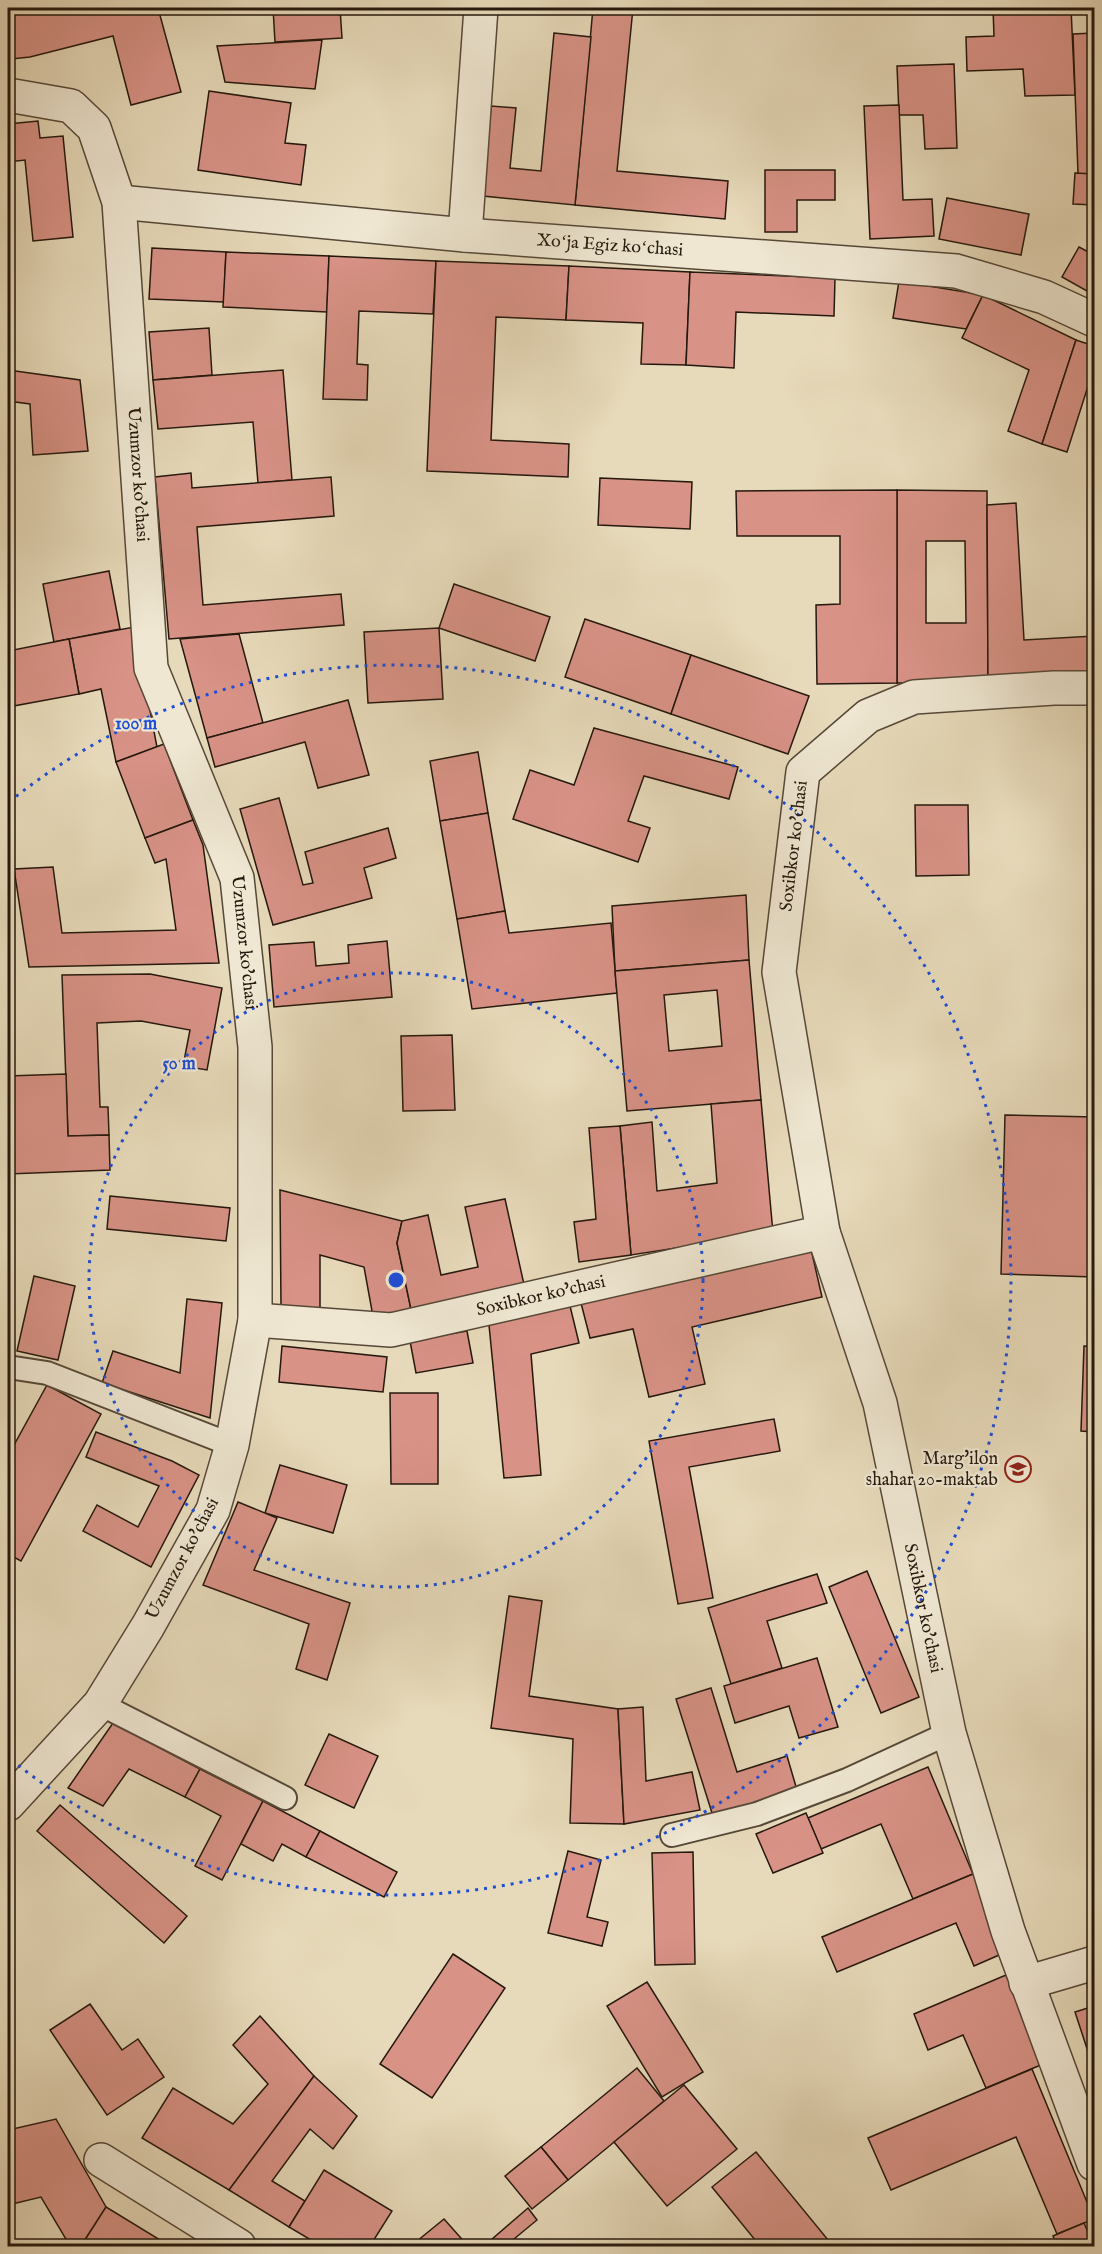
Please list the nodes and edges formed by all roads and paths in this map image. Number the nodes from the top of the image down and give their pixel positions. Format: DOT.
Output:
graph roads {
  1 [pos="481,8"];
  2 [pos="8,95"];
  3 [pos="119,202"];
  4 [pos="465,235"];
  5 [pos="1095,320"];
  6 [pos="1095,688"];
  7 [pos="823,1232"];
  8 [pos="255,1320"];
  9 [pos="8,1367"];
  10 [pos="232,1445"];
  11 [pos="100,1704"];
  12 [pos="949,1733"];
  13 [pos="285,1798"];
  14 [pos="8,1804"];
  15 [pos="672,1835"];
  16 [pos="1095,1963"];
  17 [pos="1026,1983"];
  18 [pos="101,2160"];
  19 [pos="1095,2164"];
  20 [pos="239,2247"];
  1 -- 4 [label="street"];
  2 -- 3 [label="street, Uzumzor ko'chasi"];
  3 -- 4 [label="street, Xoʻja Egiz koʻchasi"];
  3 -- 8 [label="street, Uzumzor ko'chasi"];
  4 -- 5 [label="street, Xoʻja Egiz koʻchasi"];
  6 -- 7 [label="street, Soxibkor ko'chasi"];
  7 -- 8 [label="street, Soxibkor ko'chasi"];
  7 -- 12 [label="street, Soxibkor ko'chasi"];
  8 -- 10 [label="street, Uzumzor ko'chasi"];
  9 -- 10 [label="lane"];
  10 -- 11 [label="street, Uzumzor ko'chasi"];
  11 -- 13 [label="lane"];
  11 -- 14 [label="street, Uzumzor ko'chasi"];
  12 -- 15 [label="lane"];
  12 -- 17 [label="street, Soxibkor ko'chasi"];
  16 -- 17 [label="street"];
  17 -- 19 [label="street, Soxibkor ko'chasi"];
  18 -- 20 [label="street"];
}
